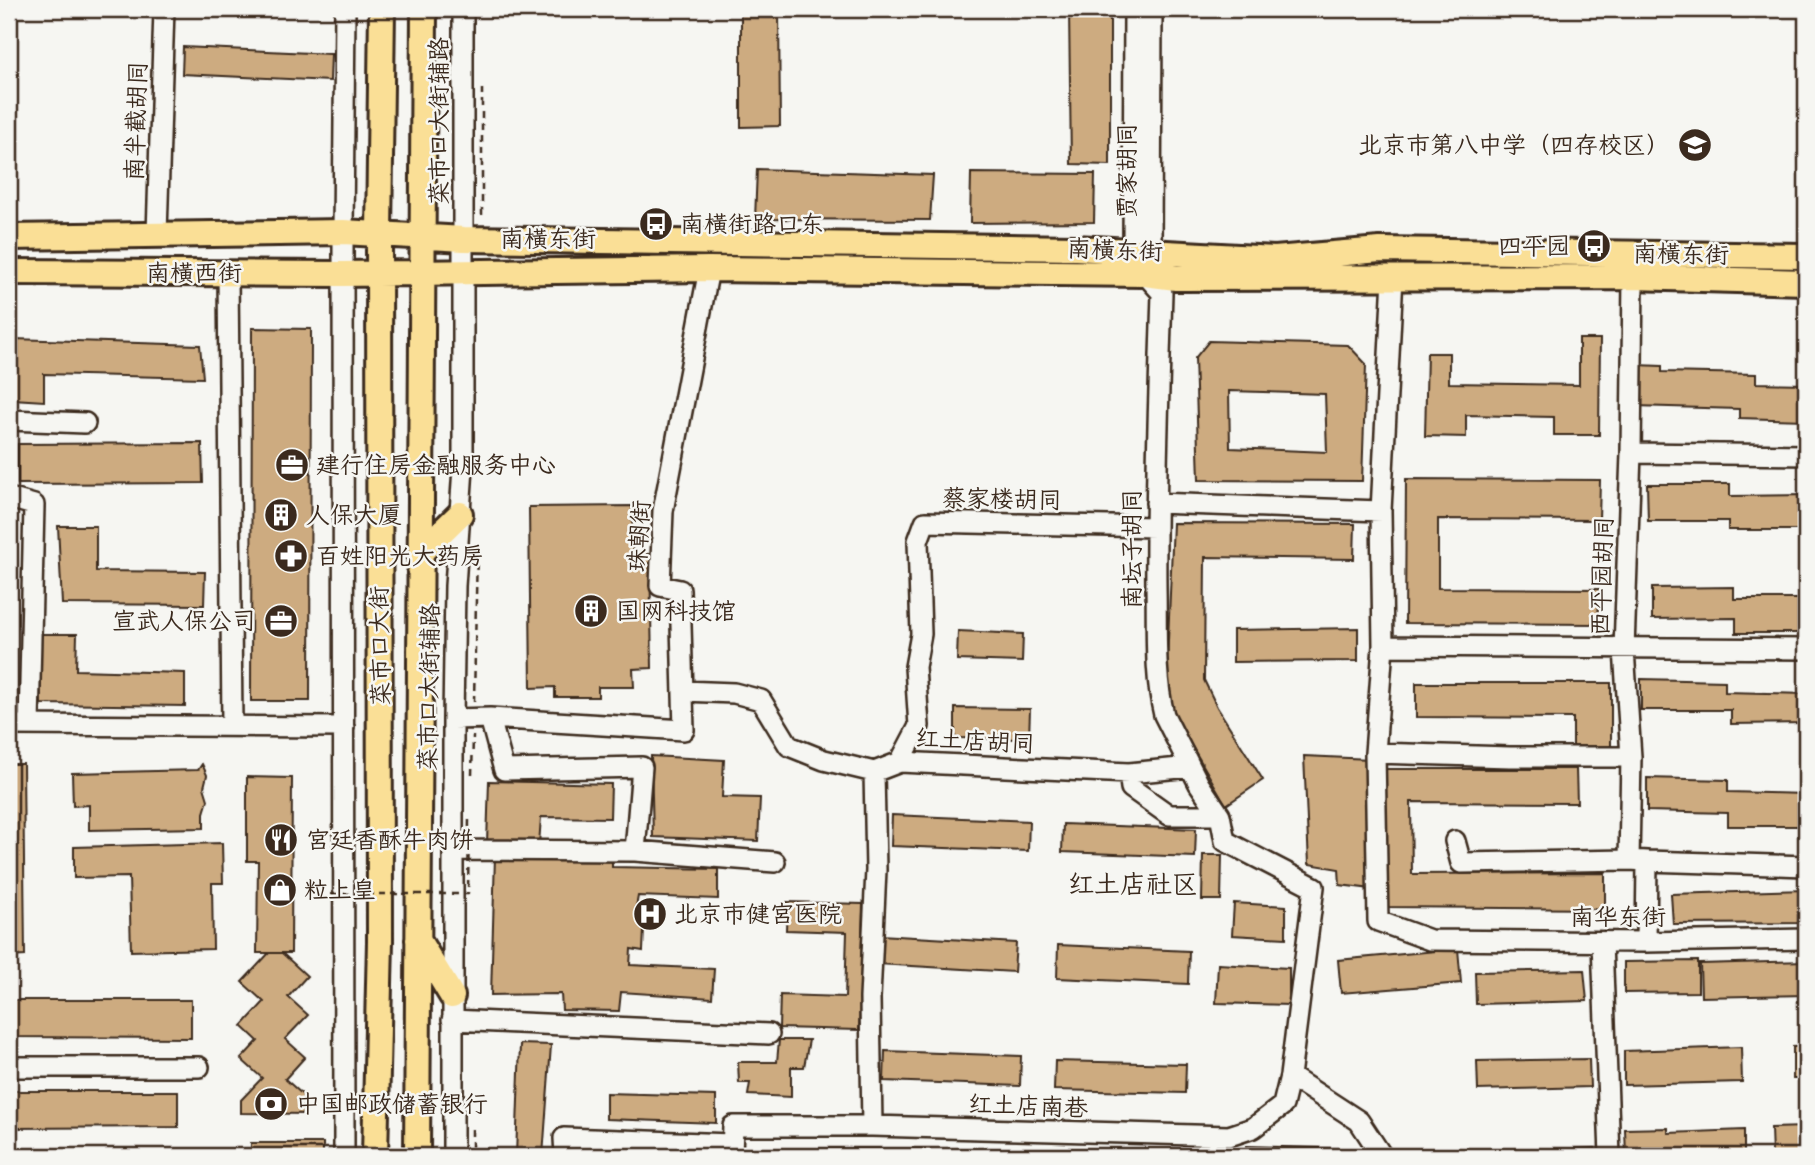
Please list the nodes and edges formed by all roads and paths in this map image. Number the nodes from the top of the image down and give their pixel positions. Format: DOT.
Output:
graph roads {
  1 [pos="164,9"];
  2 [pos="345,9"];
  3 [pos="382,9"];
  4 [pos="424,9"];
  5 [pos="463,9"];
  6 [pos="1134,9"];
  7 [pos="1152,9"];
  8 [pos="482,87"];
  9 [pos="343,232"];
  10 [pos="379,233"];
  11 [pos="157,234"];
  12 [pos="9,237"];
  13 [pos="424,237"];
  14 [pos="473,239"];
  15 [pos="1806,256"];
  16 [pos="1143,258"];
  17 [pos="709,269"];
  18 [pos="9,272"];
  19 [pos="379,272"];
  20 [pos="424,272"];
  21 [pos="464,272"];
  22 [pos="228,273"];
  23 [pos="343,274"];
  24 [pos="1393,277"];
  25 [pos="1633,277"];
  26 [pos="1806,282"];
  27 [pos="9,420"];
  28 [pos="85,423"];
  29 [pos="1631,453"];
  30 [pos="1806,455"];
  31 [pos="9,498"];
  32 [pos="1156,503"];
  33 [pos="1381,511"];
  34 [pos="460,514"];
  35 [pos="1155,527"];
  36 [pos="477,537"];
  37 [pos="422,552"];
  38 [pos="1383,646"];
  39 [pos="1624,649"];
  40 [pos="1806,649"];
  41 [pos="683,691"];
  42 [pos="482,718"];
  43 [pos="453,719"];
  44 [pos="9,725"];
  45 [pos="29,725"];
  46 [pos="232,725"];
  47 [pos="344,727"];
  48 [pos="1374,753"];
  49 [pos="1631,757"];
  50 [pos="901,762"];
  51 [pos="1190,766"];
  52 [pos="874,772"];
  53 [pos="1129,773"];
  54 [pos="472,784"];
  55 [pos="471,811"];
  56 [pos="1220,815"];
  57 [pos="469,818"];
  58 [pos="1455,841"];
  59 [pos="461,850"];
  60 [pos="635,851"];
  61 [pos="1638,861"];
  62 [pos="775,862"];
  63 [pos="1806,866"];
  64 [pos="331,894"];
  65 [pos="469,905"];
  66 [pos="418,939"];
  67 [pos="1806,939"];
  68 [pos="1602,942"];
  69 [pos="1646,942"];
  70 [pos="452,1008"];
  71 [pos="769,1034"];
  72 [pos="9,1067"];
  73 [pos="199,1067"];
  74 [pos="1290,1076"];
  75 [pos="872,1126"];
  76 [pos="732,1142"];
  77 [pos="344,1156"];
  78 [pos="375,1156"];
  79 [pos="417,1156"];
  80 [pos="453,1156"];
  81 [pos="565,1156"];
  82 [pos="1382,1156"];
  83 [pos="1610,1156"];
  1 -- 11 [label="street, 南半截胡同"];
  2 -- 9 [label="street"];
  3 -- 10 [label="main road, 菜市口大街"];
  4 -- 13 [label="main road, 菜市口大街"];
  5 -- 14 [label="street, 菜市口大街辅路"];
  6 -- 16 [label="street, 贾家胡同"];
  7 -- 16 [label="street, 贾家胡同"];
  8 -- 14 [label="path"];
  9 -- 10 [label="main road, 南横西街"];
  9 -- 11 [label="main road, 南横西街"];
  9 -- 23 [label="street"];
  10 -- 13 [label="main road, 南横东街"];
  10 -- 19 [label="main road, 菜市口大街"];
  11 -- 12 [label="main road, 南横西街"];
  13 -- 14 [label="main road, 南横东街"];
  13 -- 20 [label="main road, 菜市口大街"];
  14 -- 16 [label="main road, 南横东街"];
  14 -- 21 [label="street, 菜市口大街辅路"];
  15 -- 16 [label="main road, 南横东街"];
  16 -- 17 [label="main road, 南横东街"];
  16 -- 24 [label="main road, 南横东街"];
  16 -- 32 [label="street, 南坛子胡同"];
  17 -- 21 [label="main road, 南横东街"];
  17 -- 41 [label="street, 珠朝街"];
  18 -- 22 [label="main road, 南横西街"];
  19 -- 20 [label="main road, 南横东街"];
  19 -- 23 [label="main road, 南横西街"];
  19 -- 78 [label="main road, 菜市口大街"];
  20 -- 21 [label="main road, 南横东街"];
  20 -- 37 [label="main road, 菜市口大街"];
  21 -- 34 [label="street, 菜市口大街辅路"];
  22 -- 23 [label="main road, 南横西街"];
  22 -- 46 [label="street"];
  23 -- 47 [label="street"];
  24 -- 25 [label="main road, 南横东街"];
  24 -- 33 [label="street"];
  25 -- 26 [label="main road, 南横东街"];
  25 -- 29 [label="street, 西平园胡同"];
  27 -- 28 [label="street"];
  29 -- 30 [label="street"];
  29 -- 39 [label="street, 西平园胡同"];
  31 -- 45 [label="street"];
  32 -- 33 [label="street"];
  32 -- 35 [label="street, 南坛子胡同"];
  33 -- 38 [label="street"];
  34 -- 37 [label="main road"];
  34 -- 43 [label="street, 菜市口大街辅路"];
  35 -- 50 [label="street, 蔡家楼胡同"];
  35 -- 51 [label="street, 南坛子胡同"];
  36 -- 42 [label="path"];
  37 -- 66 [label="main road, 菜市口大街"];
  38 -- 39 [label="street"];
  38 -- 48 [label="street"];
  39 -- 40 [label="street"];
  39 -- 49 [label="street, 西平园胡同"];
  41 -- 42 [label="street, 珠朝街"];
  41 -- 52 [label="street"];
  42 -- 43 [label="street, 珠朝街"];
  42 -- 54 [label="path"];
  42 -- 60 [label="street"];
  43 -- 59 [label="street, 菜市口大街辅路"];
  44 -- 45 [label="street"];
  45 -- 46 [label="street"];
  46 -- 47 [label="street"];
  47 -- 77 [label="street"];
  48 -- 49 [label="street"];
  48 -- 68 [label="street, 南华东街"];
  49 -- 61 [label="street, 西平园胡同"];
  50 -- 52 [label="street, 红土店胡同"];
  50 -- 53 [label="street, 红土店胡同"];
  51 -- 53 [label="street, 红土店胡同"];
  51 -- 56 [label="street, 南坛子胡同"];
  52 -- 75 [label="street"];
  53 -- 56 [label="street"];
  55 -- 59 [label="path"];
  56 -- 74 [label="street"];
  57 -- 64 [label="path, bridge"];
  58 -- 61 [label="street"];
  59 -- 60 [label="street"];
  59 -- 65 [label="path"];
  59 -- 70 [label="street, 菜市口大街辅路"];
  60 -- 62 [label="street"];
  61 -- 63 [label="street"];
  61 -- 69 [label="street, 西平园胡同"];
  66 -- 70 [label="main road"];
  66 -- 79 [label="main road, 菜市口大街"];
  67 -- 69 [label="street, 南华东街"];
  68 -- 69 [label="street, 南华东街"];
  68 -- 83 [label="street"];
  70 -- 71 [label="street"];
  70 -- 80 [label="street, 菜市口大街辅路"];
  72 -- 73 [label="street"];
  74 -- 75 [label="street, 红土店南巷"];
  74 -- 82 [label="street"];
  75 -- 76 [label="street, 红土店南巷"];
  76 -- 81 [label="street, 红土店南巷"];
}
